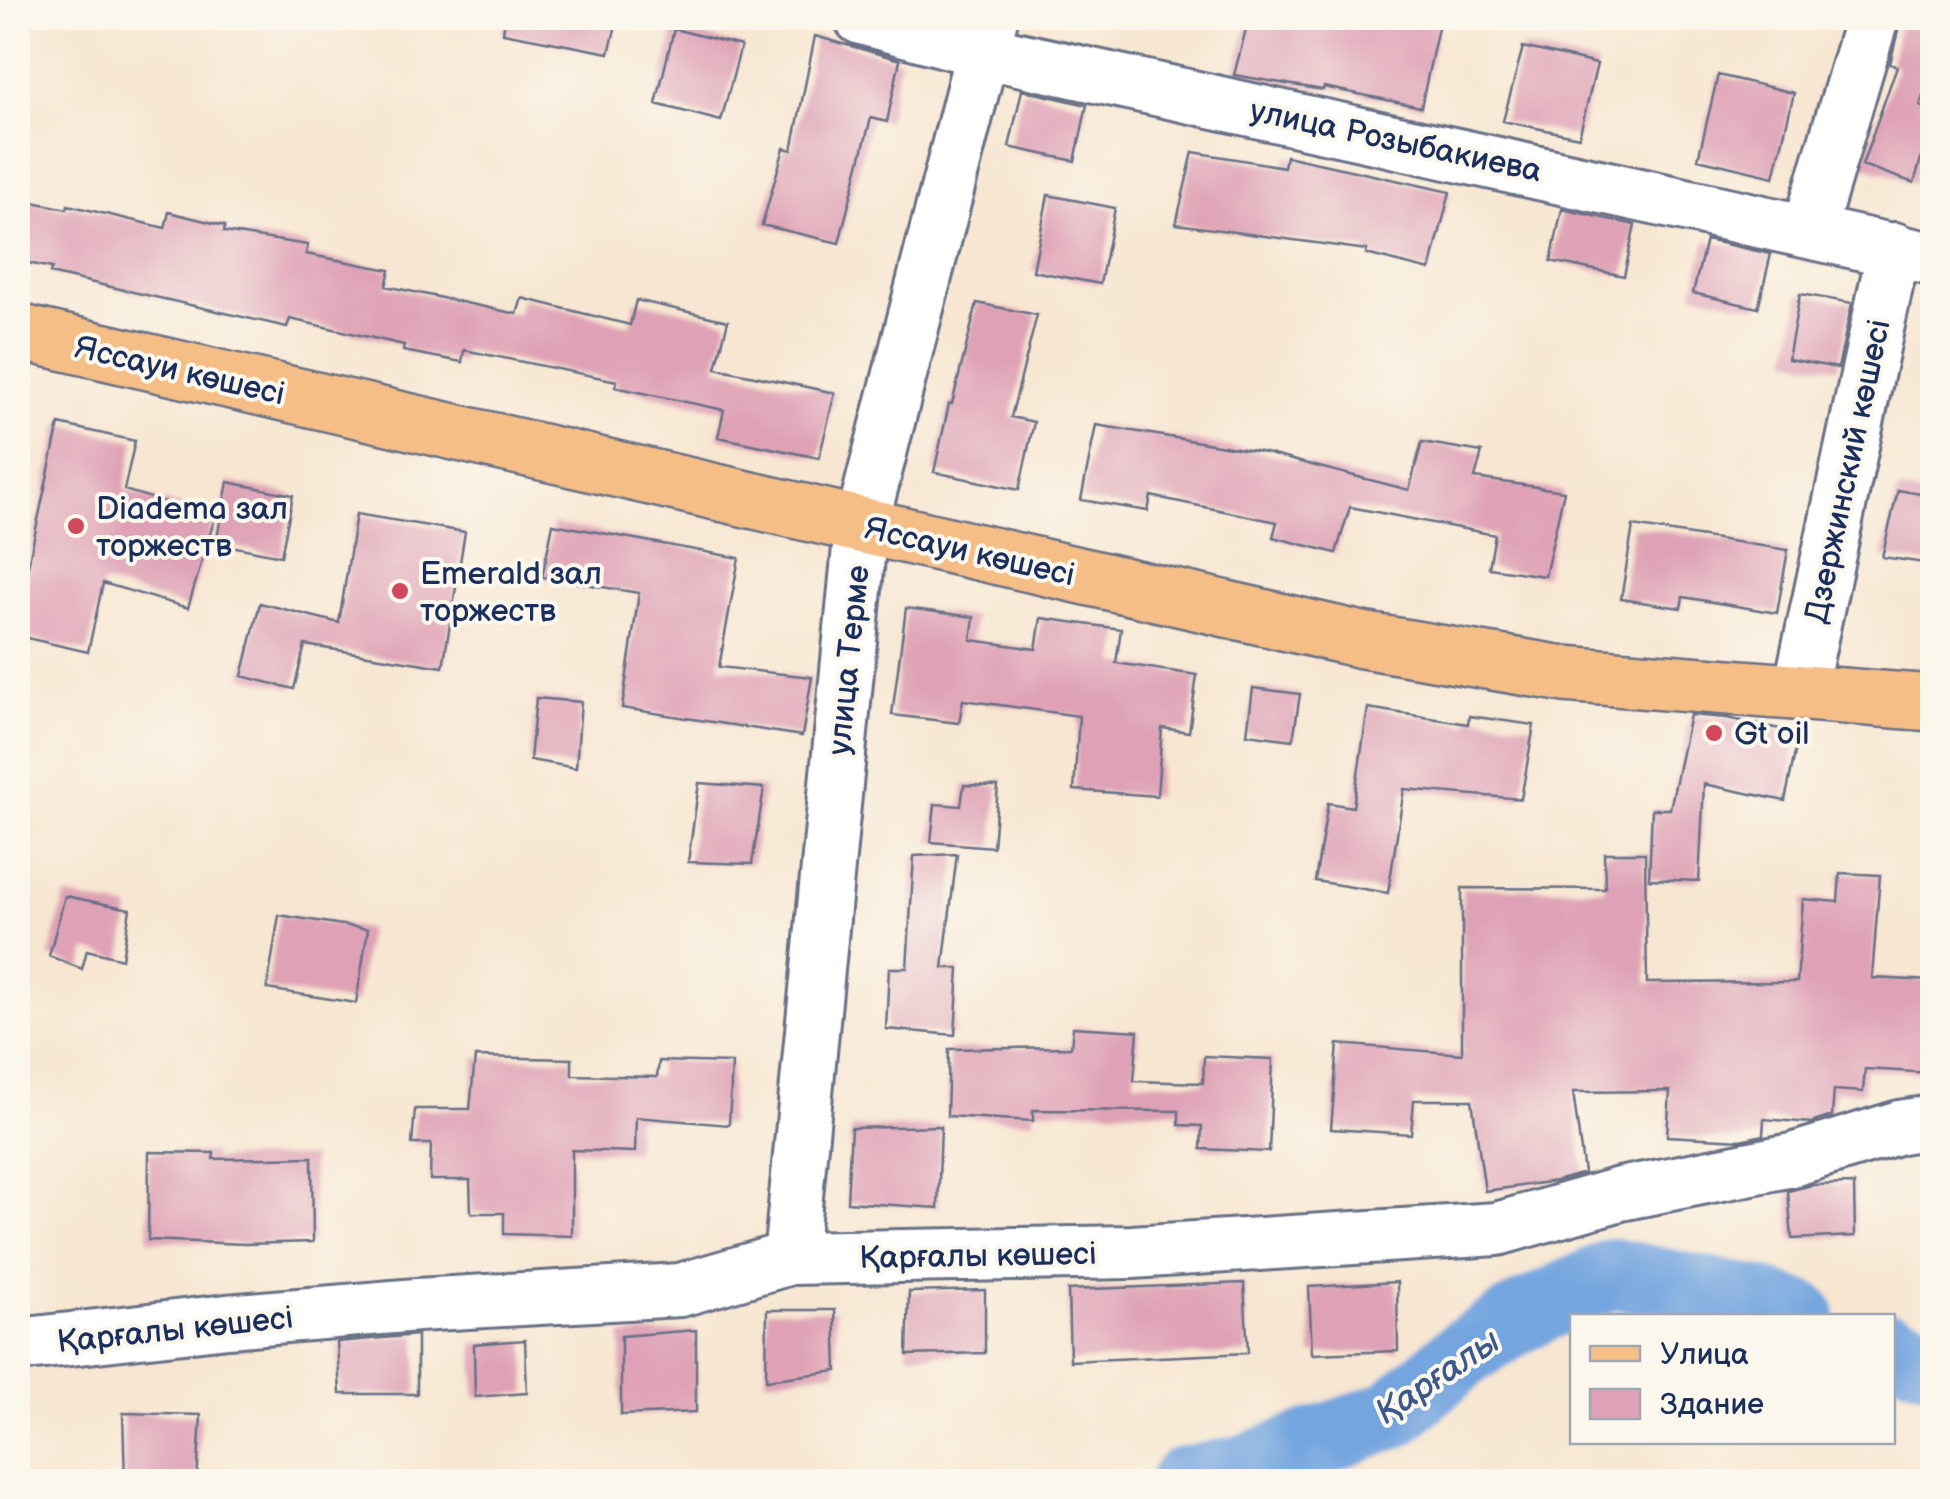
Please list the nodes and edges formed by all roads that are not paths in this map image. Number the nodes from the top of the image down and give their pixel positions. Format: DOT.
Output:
graph roads {
  1 [pos="861,18"];
  2 [pos="1872,18"];
  3 [pos="986,34"];
  4 [pos="1809,230"];
  5 [pos="1913,254"];
  6 [pos="18,332"];
  7 [pos="861,526"];
  8 [pos="1800,694"];
  9 [pos="1932,703"];
  10 [pos="1932,1122"];
  11 [pos="790,1258"];
  12 [pos="18,1345"];
  1 -- 3 [label="street, улица Розыбакиева"];
  2 -- 4 [label="street"];
  3 -- 4 [label="street, улица Розыбакиева"];
  3 -- 7 [label="street, улица Терме"];
  4 -- 5 [label="street, улица Розыбакиева"];
  5 -- 8 [label="street, Дзержинский көшесі"];
  6 -- 7 [label="main road, Яссауи көшесі"];
  7 -- 8 [label="main road, Яссауи көшесі"];
  7 -- 11 [label="street, улица Терме"];
  8 -- 9 [label="main road, Яссауи көшесі"];
  10 -- 11 [label="street, Қарғалы көшесі"];
  11 -- 12 [label="street, Қарғалы көшесі"];
}
